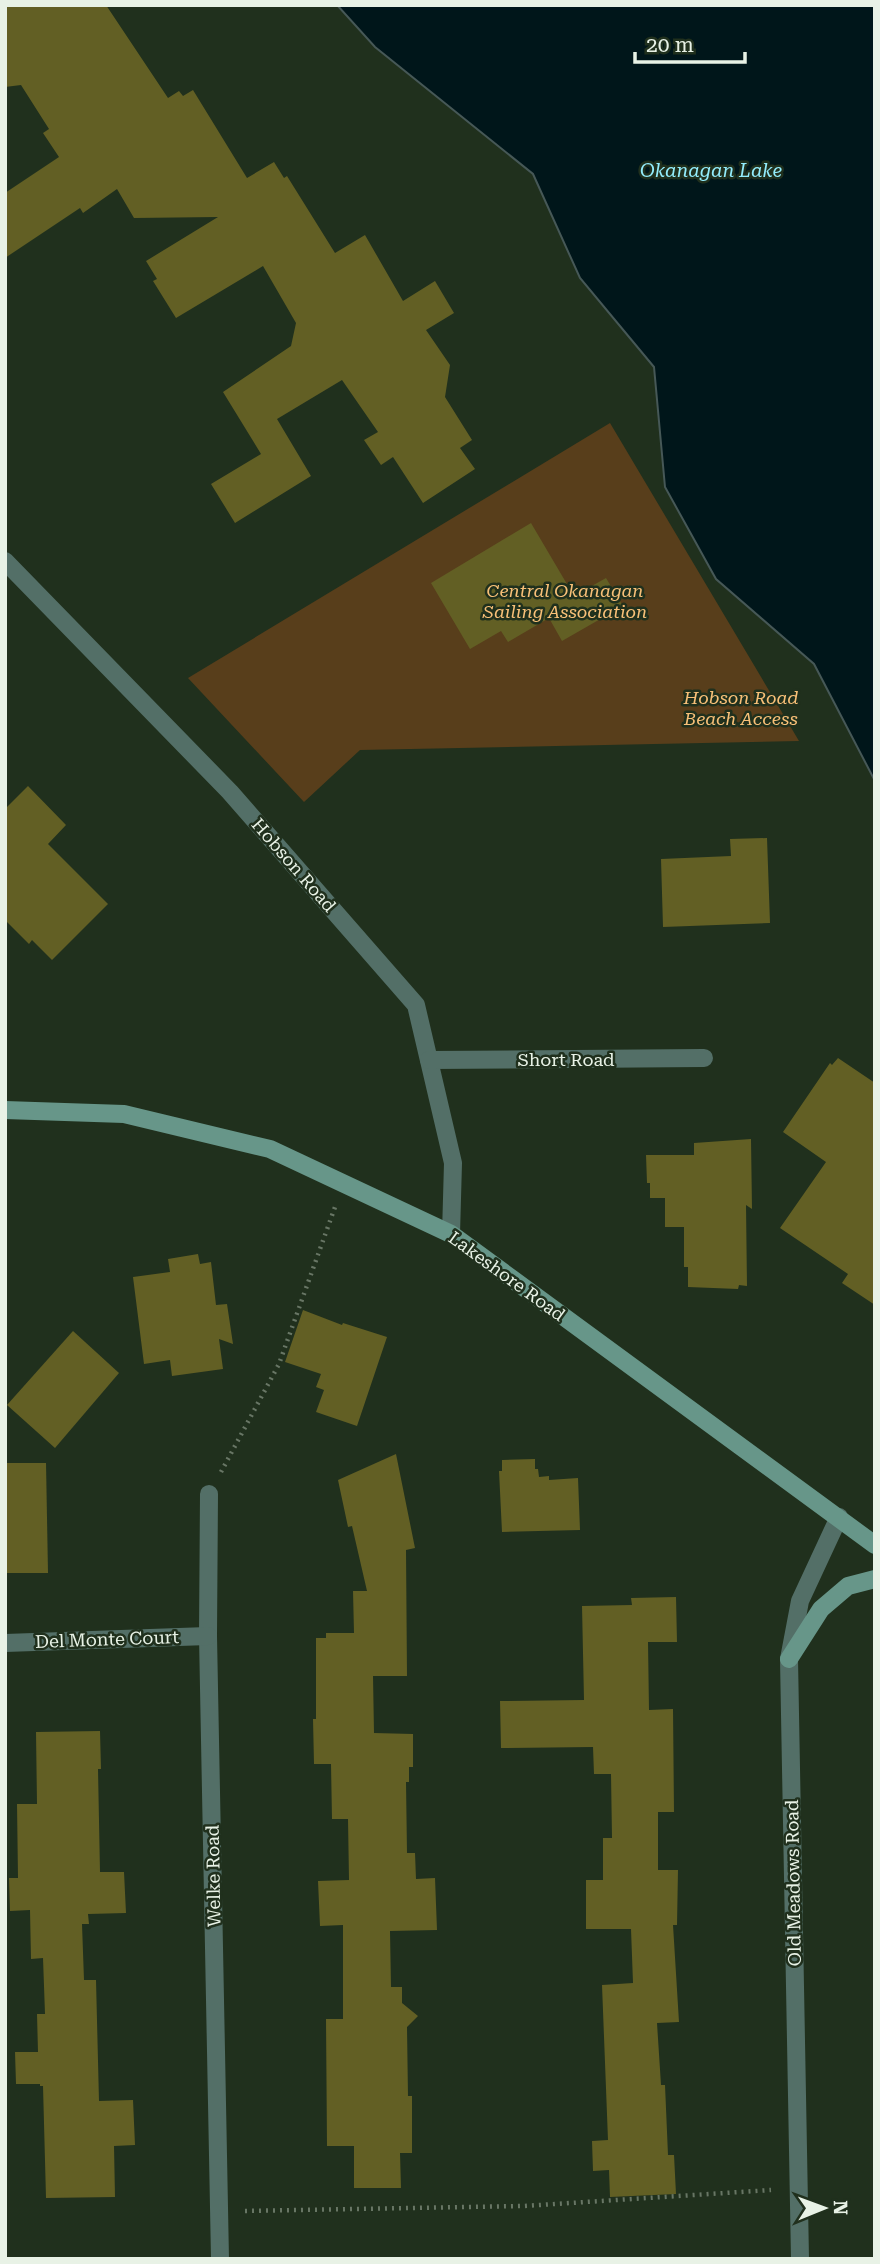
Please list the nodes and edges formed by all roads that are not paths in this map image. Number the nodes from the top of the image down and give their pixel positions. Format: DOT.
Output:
graph roads {
  1 [pos="5,561"];
  2 [pos="704,1058"];
  3 [pos="429,1060"];
  4 [pos="5,1110"];
  5 [pos="451,1234"];
  6 [pos="209,1494"];
  7 [pos="839,1517"];
  8 [pos="875,1545"];
  9 [pos="875,1579"];
  10 [pos="208,1636"];
  11 [pos="5,1643"];
  12 [pos="789,1659"];
  13 [pos="220,2259"];
  14 [pos="800,2259"];
  1 -- 3 [label="street, Hobson Road"];
  2 -- 3 [label="street, Short Road"];
  3 -- 5 [label="street, Hobson Road"];
  4 -- 5 [label="main road, Lakeshore Road"];
  5 -- 7 [label="main road, Lakeshore Road"];
  6 -- 10 [label="street, Welke Road"];
  7 -- 8 [label="main road, Lakeshore Road"];
  7 -- 12 [label="street, Old Meadows Road"];
  9 -- 12 [label="main road"];
  10 -- 11 [label="street, Del Monte Court"];
  10 -- 13 [label="street, Welke Road"];
  12 -- 14 [label="street, Old Meadows Road"];
}
